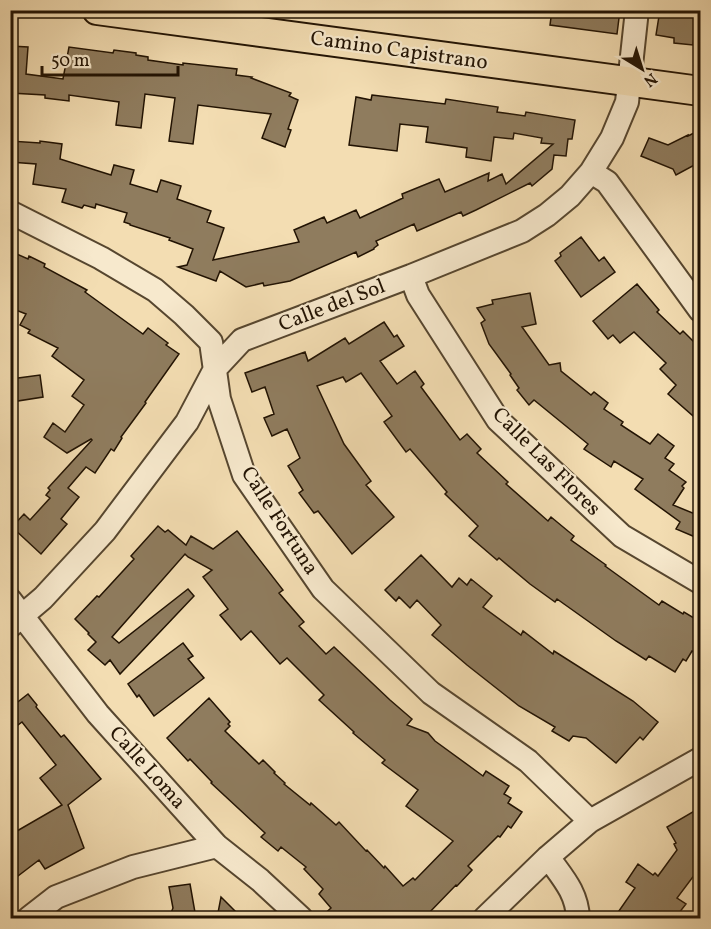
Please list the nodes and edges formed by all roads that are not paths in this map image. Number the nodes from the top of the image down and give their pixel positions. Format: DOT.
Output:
graph roads {
  1 [pos="637,10"];
  2 [pos="99,11"];
  3 [pos="628,82"];
  4 [pos="700,91"];
  5 [pos="591,172"];
  6 [pos="10,212"];
  7 [pos="411,276"];
  8 [pos="700,310"];
  9 [pos="215,369"];
  10 [pos="700,582"];
  11 [pos="15,614"];
  12 [pos="700,759"];
  13 [pos="590,821"];
  14 [pos="217,846"];
  15 [pos="548,856"];
  16 [pos="29,918"];
  17 [pos="301,918"];
  18 [pos="485,918"];
  19 [pos="578,918"];
  1 -- 3 [label="street, Calle del Sol"];
  2 -- 3 [label="main road, Camino Capistrano"];
  3 -- 4 [label="main road, Camino Capistrano"];
  3 -- 5 [label="street, Calle del Sol"];
  5 -- 7 [label="street, Calle del Sol"];
  5 -- 8 [label="street"];
  6 -- 9 [label="street, Calle Fortuna"];
  7 -- 9 [label="street, Calle del Sol"];
  7 -- 10 [label="street, Calle Las Flores"];
  9 -- 11 [label="street, Calle del Sol"];
  9 -- 13 [label="street, Calle Fortuna"];
  11 -- 14 [label="street, Calle Loma"];
  12 -- 13 [label="street"];
  13 -- 15 [label="street"];
  14 -- 16 [label="street"];
  14 -- 17 [label="street, Calle Loma"];
  15 -- 18 [label="street"];
  15 -- 19 [label="street"];
}
